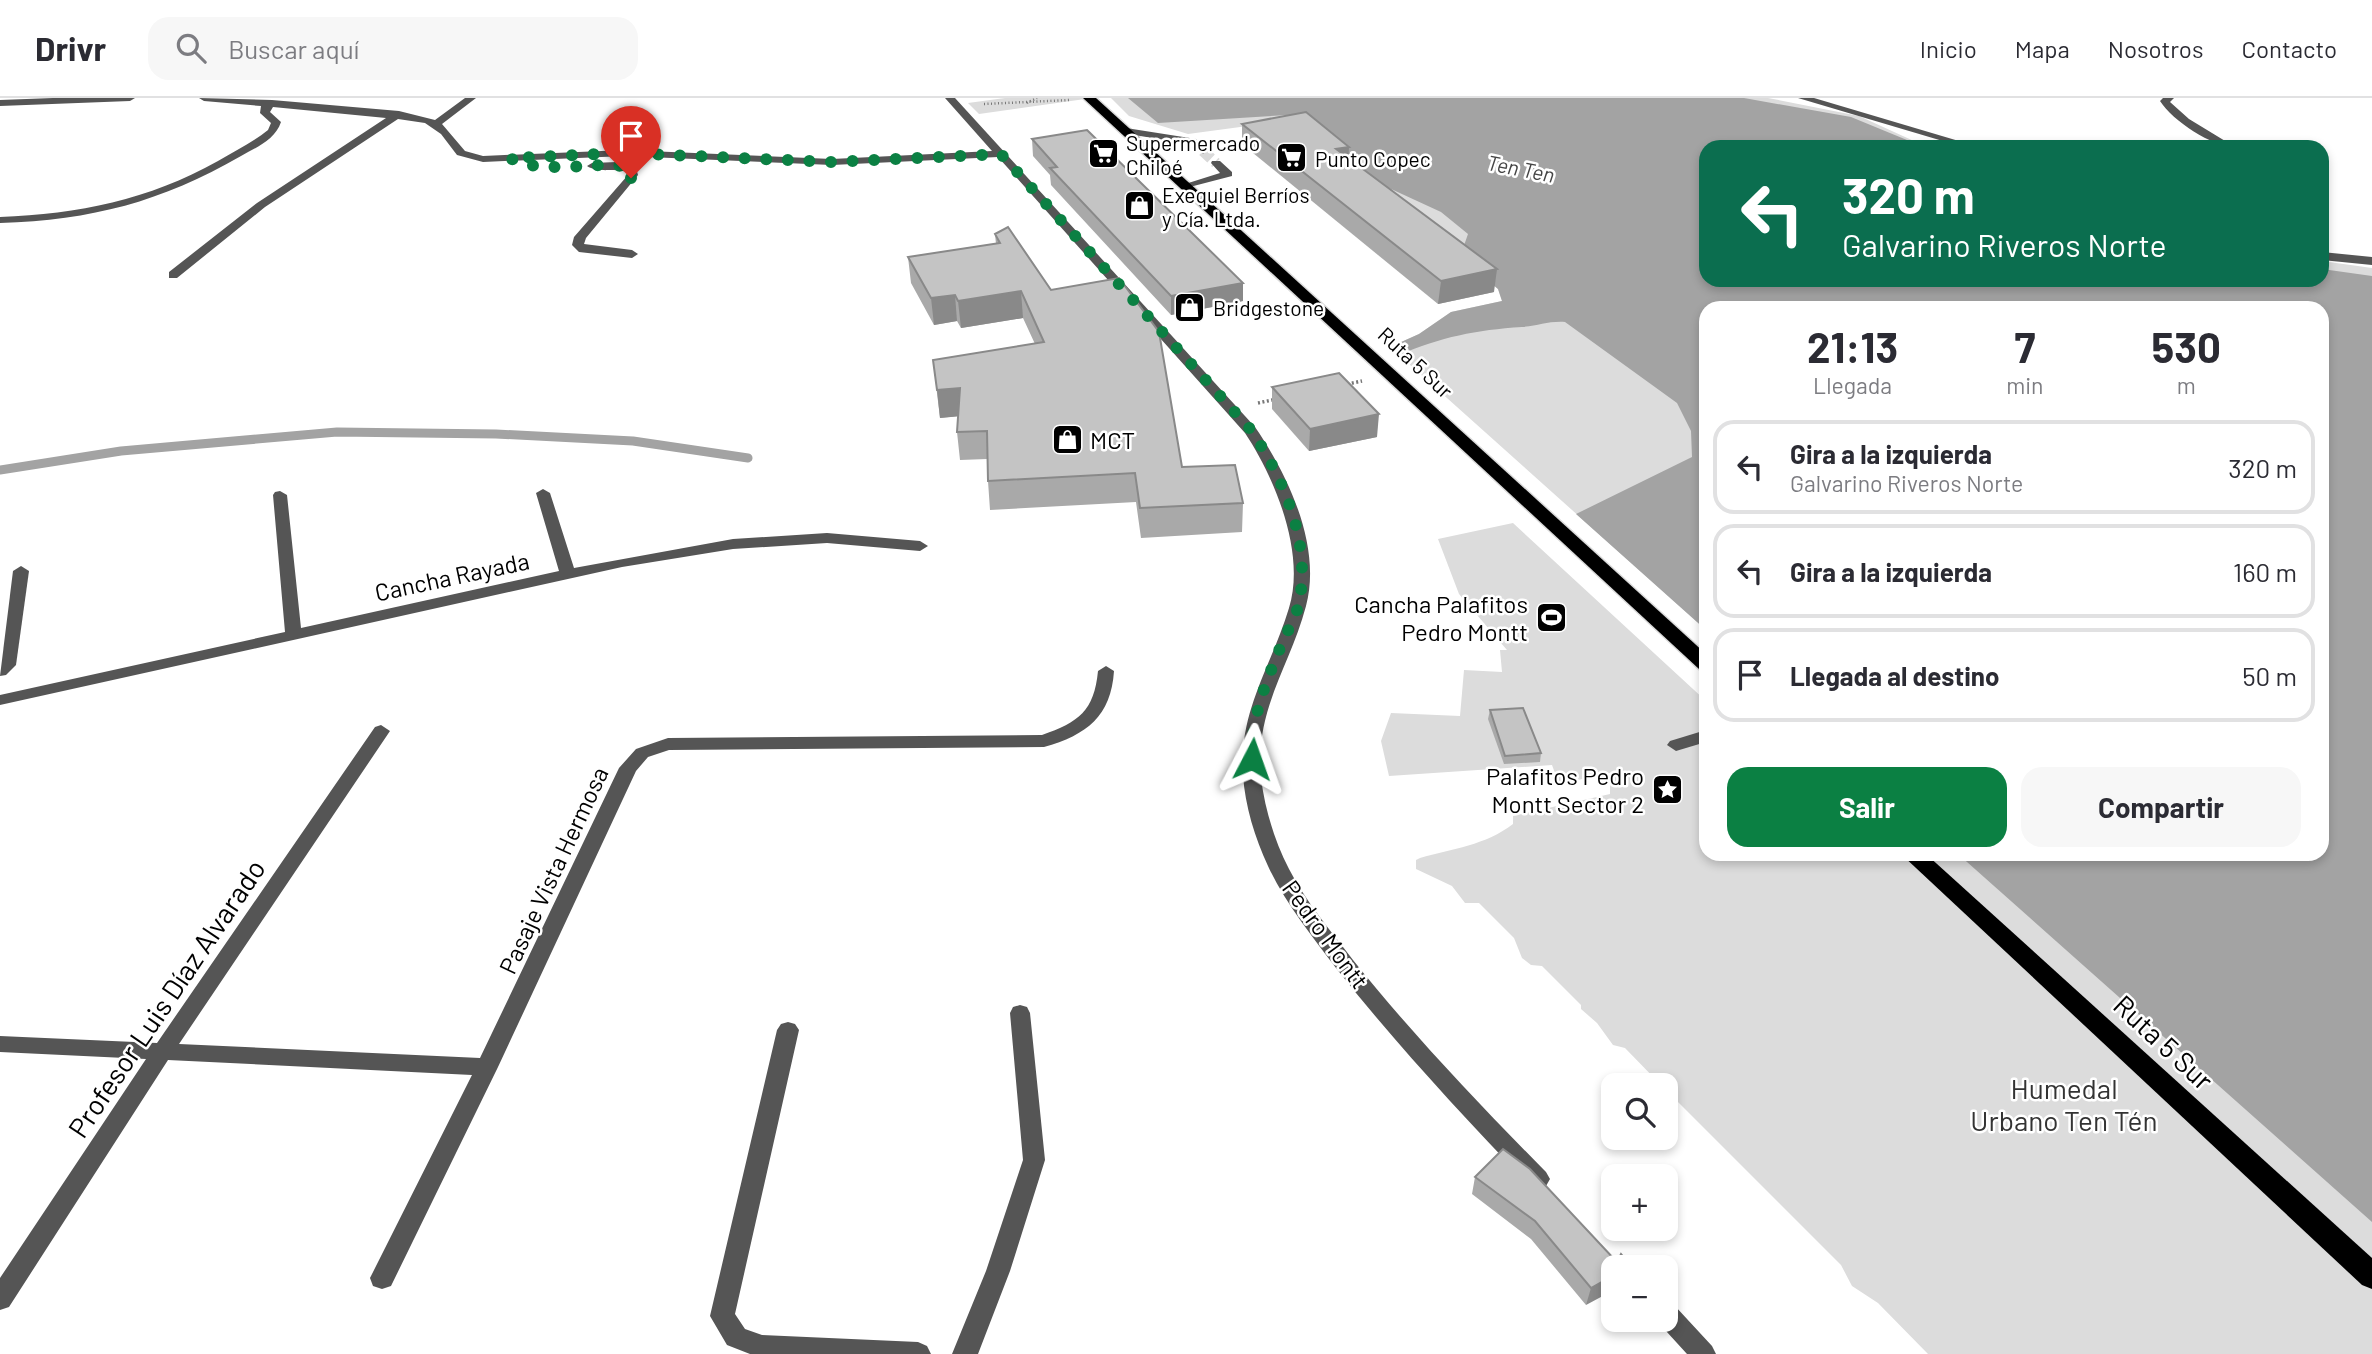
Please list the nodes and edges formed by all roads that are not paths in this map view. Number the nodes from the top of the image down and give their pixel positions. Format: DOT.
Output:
graph roads {
  1 [pos="130,98"];
  2 [pos="204,98"];
  3 [pos="224,98"];
  4 [pos="319,98"];
  5 [pos="471,98"];
  6 [pos="1089,98"];
  7 [pos="1804,98"];
  8 [pos="2169,98"];
  9 [pos="0,103"];
  10 [pos="272,103"];
  11 [pos="954,103"];
  12 [pos="306,106"];
  13 [pos="399,114"];
  14 [pos="437,123"];
  15 [pos="1126,131"];
  16 [pos="1950,140"];
  17 [pos="2221,140"];
  18 [pos="1203,151"];
  19 [pos="1001,154"];
  20 [pos="510,158"];
  21 [pos="1216,163"];
  22 [pos="1186,187"];
  23 [pos="0,220"];
  24 [pos="632,254"];
  25 [pos="2329,257"];
  26 [pos="2372,261"];
  27 [pos="173,275"];
  28 [pos="543,493"];
  29 [pos="280,495"];
  30 [pos="920,546"];
  31 [pos="21,571"];
  32 [pos="568,574"];
  33 [pos="293,634"];
  34 [pos="1699,659"];
  35 [pos="0,671"];
  36 [pos="1106,671"];
  37 [pos="0,700"];
  38 [pos="381,731"];
  39 [pos="1699,738"];
  40 [pos="1676,744"];
  41 [pos="1920,861"];
  42 [pos="1020,1013"];
  43 [pos="788,1030"];
  44 [pos="0,1044"];
  45 [pos="162,1052"];
  46 [pos="487,1067"];
  47 [pos="1546,1188"];
  48 [pos="2372,1276"];
  49 [pos="382,1278"];
  50 [pos="0,1299"];
  51 [pos="1678,1327"];
  52 [pos="918,1354"];
  53 [pos="965,1354"];
  54 [pos="1703,1354"];
  1 -- 9 [label="street"];
  2 -- 3 [label="street"];
  3 -- 10 [label="street"];
  4 -- 12 [label="street"];
  5 -- 14 [label="street"];
  6 -- 15 [label="highway, Ruta 5 Sur"];
  7 -- 16 [label="street"];
  8 -- 17 [label="street"];
  10 -- 12 [label="street"];
  10 -- 23 [label="street"];
  11 -- 19 [label="street, Pedro Montt"];
  12 -- 13 [label="street"];
  13 -- 14 [label="street"];
  13 -- 27 [label="street"];
  14 -- 20 [label="street"];
  15 -- 18 [label="street"];
  15 -- 22 [label="highway, Ruta 5 Sur"];
  19 -- 20 [label="street"];
  19 -- 47 [label="street, Pedro Montt"];
  20 -- 24 [label="street"];
  21 -- 22 [label="street"];
  22 -- 34 [label="highway, Ruta 5 Sur"];
  25 -- 26 [label="street"];
  28 -- 32 [label="street"];
  29 -- 33 [label="street"];
  30 -- 32 [label="street, Cancha Rayada"];
  31 -- 35 [label="street"];
  32 -- 33 [label="street, Cancha Rayada"];
  33 -- 37 [label="street, Cancha Rayada"];
  36 -- 46 [label="street, Pasaje Vista Hermosa"];
  38 -- 45 [label="street, Profesor Luis Díaz Alvarado"];
  39 -- 40 [label="street"];
  41 -- 48 [label="highway, Ruta 5 Sur"];
  42 -- 53 [label="street"];
  43 -- 52 [label="street"];
  44 -- 45 [label="street"];
  45 -- 46 [label="street"];
  45 -- 50 [label="street, Profesor Luis Díaz Alvarado"];
  46 -- 49 [label="street, Pasaje Vista Hermosa"];
  51 -- 54 [label="street"];
}
